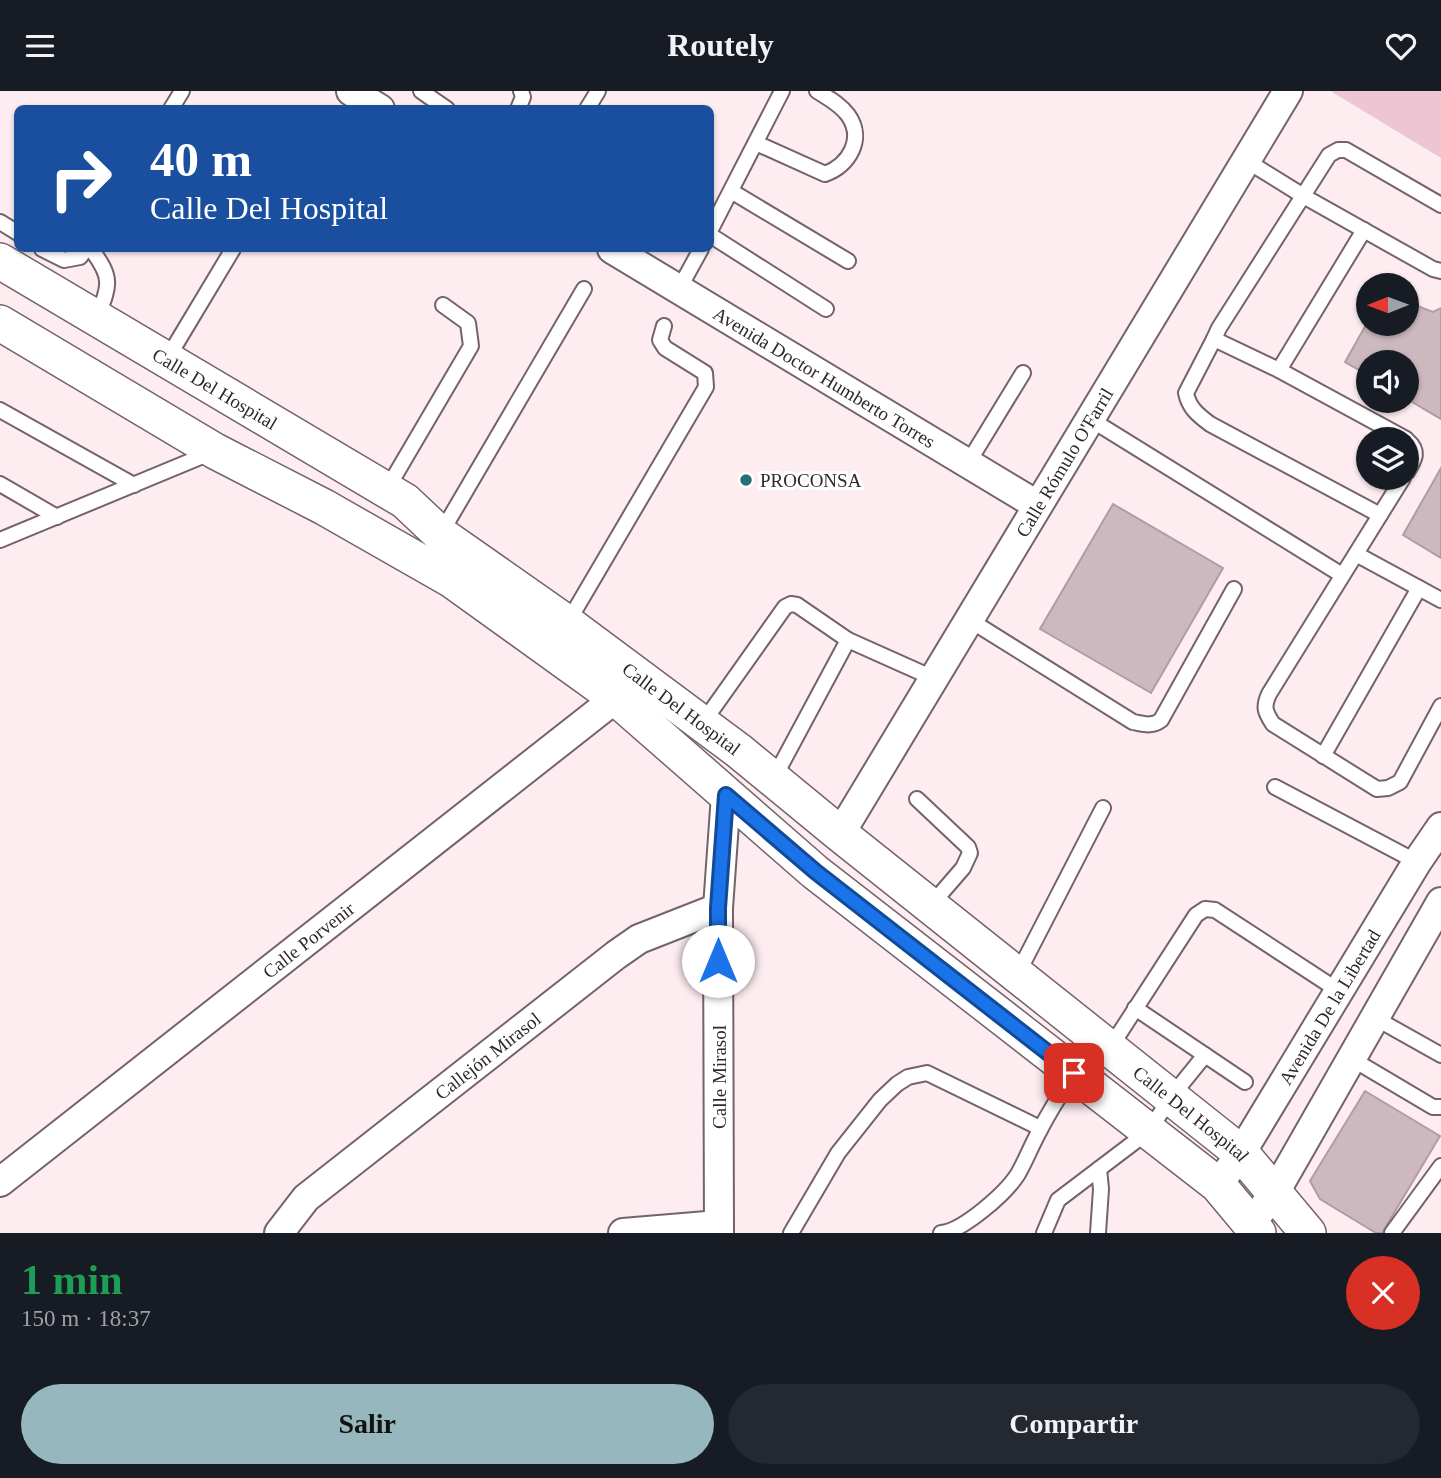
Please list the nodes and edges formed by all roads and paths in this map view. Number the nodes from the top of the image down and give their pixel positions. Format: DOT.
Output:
graph roads {
  1 [pos="351,91"];
  2 [pos="421,91"];
  3 [pos="782,91"];
  4 [pos="817,91"];
  5 [pos="1288,91"];
  6 [pos="374,105"];
  7 [pos="441,105"];
  8 [pos="756,143"];
  9 [pos="1247,161"];
  10 [pos="731,191"];
  11 [pos="1305,197"];
  12 [pos="1441,205"];
  13 [pos="714,225"];
  14 [pos="1364,230"];
  15 [pos="714,236"];
  16 [pos="47,252"];
  17 [pos="86,252"];
  18 [pos="92,252"];
  19 [pos="231,252"];
  20 [pos="617,252"];
  21 [pos="699,252"];
  22 [pos="0,261"];
  23 [pos="848,261"];
  24 [pos="1441,271"];
  25 [pos="584,289"];
  26 [pos="679,289"];
  27 [pos="443,305"];
  28 [pos="826,309"];
  29 [pos="96,319"];
  30 [pos="0,323"];
  31 [pos="664,326"];
  32 [pos="1214,339"];
  33 [pos="166,360"];
  34 [pos="1279,370"];
  35 [pos="1023,373"];
  36 [pos="0,410"];
  37 [pos="1090,419"];
  38 [pos="1382,427"];
  39 [pos="215,451"];
  40 [pos="968,463"];
  41 [pos="0,484"];
  42 [pos="134,485"];
  43 [pos="386,490"];
  44 [pos="1396,490"];
  45 [pos="1037,505"];
  46 [pos="1380,515"];
  47 [pos="57,516"];
  48 [pos="440,534"];
  49 [pos="0,540"];
  50 [pos="1356,554"];
  51 [pos="1342,575"];
  52 [pos="1419,588"];
  53 [pos="1234,589"];
  54 [pos="1441,600"];
  55 [pos="968,619"];
  56 [pos="567,623"];
  57 [pos="848,640"];
  58 [pos="933,678"];
  59 [pos="616,698"];
  60 [pos="1441,706"];
  61 [pos="702,723"];
  62 [pos="1323,756"];
  63 [pos="774,780"];
  64 [pos="1275,787"];
  65 [pos="726,795"];
  66 [pos="917,799"];
  67 [pos="1103,808"];
  68 [pos="1441,827"];
  69 [pos="840,834"];
  70 [pos="1417,862"];
  71 [pos="930,906"];
  72 [pos="718,908"];
  73 [pos="1438,914"];
  74 [pos="1017,975"];
  75 [pos="1339,991"];
  76 [pos="1135,1008"];
  77 [pos="1375,1018"];
  78 [pos="1109,1048"];
  79 [pos="1205,1055"];
  80 [pos="1441,1055"];
  81 [pos="1352,1059"];
  82 [pos="1074,1073"];
  83 [pos="1245,1082"];
  84 [pos="1171,1097"];
  85 [pos="1441,1107"];
  86 [pos="1040,1128"];
  87 [pos="1149,1132"];
  88 [pos="1241,1153"];
  89 [pos="1441,1166"];
  90 [pos="1098,1169"];
  91 [pos="0,1182"];
  92 [pos="1218,1185"];
  93 [pos="1274,1194"];
  94 [pos="719,1229"];
  95 [pos="1254,1229"];
  96 [pos="279,1233"];
  97 [pos="623,1233"];
  98 [pos="791,1233"];
  99 [pos="941,1233"];
  100 [pos="949,1233"];
  101 [pos="1044,1233"];
  102 [pos="1098,1233"];
  103 [pos="1308,1233"];
  104 [pos="1392,1233"];
  1 -- 6 [label="street"];
  2 -- 7 [label="lane"];
  3 -- 8 [label="lane"];
  4 -- 8 [label="lane"];
  5 -- 9 [label="street, Calle Rómulo O'Farril"];
  8 -- 10 [label="lane"];
  9 -- 11 [label="lane"];
  9 -- 37 [label="street, Calle Rómulo O'Farril"];
  10 -- 13 [label="lane"];
  10 -- 23 [label="lane"];
  11 -- 12 [label="lane"];
  11 -- 14 [label="lane"];
  11 -- 32 [label="lane"];
  14 -- 24 [label="lane"];
  14 -- 34 [label="lane"];
  15 -- 28 [label="lane"];
  16 -- 17 [label="lane"];
  18 -- 29 [label="lane"];
  19 -- 33 [label="lane"];
  20 -- 26 [label="street, Avenida Doctor Humberto Torres"];
  21 -- 26 [label="lane"];
  22 -- 29 [label="street, Calle Del Hospital"];
  25 -- 48 [label="lane"];
  26 -- 40 [label="street, Avenida Doctor Humberto Torres"];
  27 -- 43 [label="lane"];
  29 -- 33 [label="street, Calle Del Hospital"];
  30 -- 39 [label="street, Calle Del Hospital"];
  31 -- 56 [label="lane"];
  32 -- 34 [label="lane"];
  32 -- 46 [label="lane"];
  33 -- 43 [label="street, Calle Del Hospital"];
  34 -- 38 [label="lane"];
  35 -- 40 [label="lane"];
  36 -- 42 [label="lane"];
  37 -- 45 [label="street, Calle Rómulo O'Farril"];
  37 -- 51 [label="lane"];
  39 -- 42 [label="lane"];
  39 -- 59 [label="street, Calle Del Hospital"];
  40 -- 45 [label="street, Avenida Doctor Humberto Torres"];
  41 -- 47 [label="lane"];
  42 -- 47 [label="lane"];
  43 -- 48 [label="street, Calle Del Hospital"];
  44 -- 46 [label="lane"];
  45 -- 55 [label="street, Calle Rómulo O'Farril"];
  46 -- 50 [label="lane"];
  47 -- 49 [label="lane"];
  48 -- 56 [label="street, Calle Del Hospital"];
  50 -- 51 [label="lane"];
  50 -- 52 [label="lane"];
  51 -- 62 [label="lane"];
  52 -- 54 [label="lane"];
  52 -- 62 [label="lane"];
  53 -- 55 [label="lane"];
  55 -- 58 [label="street, Calle Rómulo O'Farril"];
  56 -- 61 [label="street, Calle Del Hospital"];
  57 -- 58 [label="lane"];
  57 -- 61 [label="lane"];
  57 -- 63 [label="lane"];
  58 -- 69 [label="street, Calle Rómulo O'Farril"];
  59 -- 65 [label="street, Calle Del Hospital"];
  59 -- 91 [label="street, Calle Porvenir"];
  60 -- 62 [label="lane"];
  61 -- 63 [label="street, Calle Del Hospital"];
  63 -- 65 [label="street"];
  63 -- 69 [label="street, Calle Del Hospital"];
  64 -- 70 [label="lane"];
  65 -- 72 [label="street, Calle Mirasol"];
  65 -- 82 [label="street, Calle Del Hospital"];
  66 -- 71 [label="lane"];
  67 -- 74 [label="lane"];
  68 -- 70 [label="street, Avenida De la Libertad"];
  69 -- 71 [label="street, Calle Del Hospital"];
  70 -- 75 [label="street, Avenida De la Libertad"];
  71 -- 74 [label="street, Calle Del Hospital"];
  72 -- 94 [label="street, Calle Mirasol"];
  72 -- 96 [label="street, Callejón Mirasol"];
  73 -- 77 [label="street"];
  74 -- 78 [label="street, Calle Del Hospital"];
  75 -- 76 [label="lane"];
  75 -- 88 [label="street, Avenida De la Libertad"];
  76 -- 78 [label="lane"];
  76 -- 79 [label="lane"];
  77 -- 80 [label="lane"];
  77 -- 81 [label="street"];
  78 -- 84 [label="street, Calle Del Hospital"];
  79 -- 83 [label="lane"];
  79 -- 84 [label="lane"];
  81 -- 85 [label="lane"];
  81 -- 93 [label="street"];
  82 -- 86 [label="lane"];
  82 -- 87 [label="street, Calle Del Hospital"];
  84 -- 87 [label="lane"];
  84 -- 88 [label="street, Calle Del Hospital"];
  86 -- 98 [label="lane"];
  86 -- 100 [label="lane"];
  87 -- 90 [label="lane"];
  87 -- 92 [label="street, Calle Del Hospital"];
  88 -- 92 [label="street, Avenida De la Libertad"];
  88 -- 93 [label="street, Calle Del Hospital"];
  89 -- 104 [label="lane"];
  90 -- 101 [label="lane"];
  90 -- 102 [label="lane"];
  92 -- 95 [label="street, Calle Del Hospital"];
  93 -- 95 [label="street"];
  93 -- 103 [label="street, Calle Del Hospital"];
  94 -- 97 [label="street"];
  99 -- 100 [label="lane"];
}
